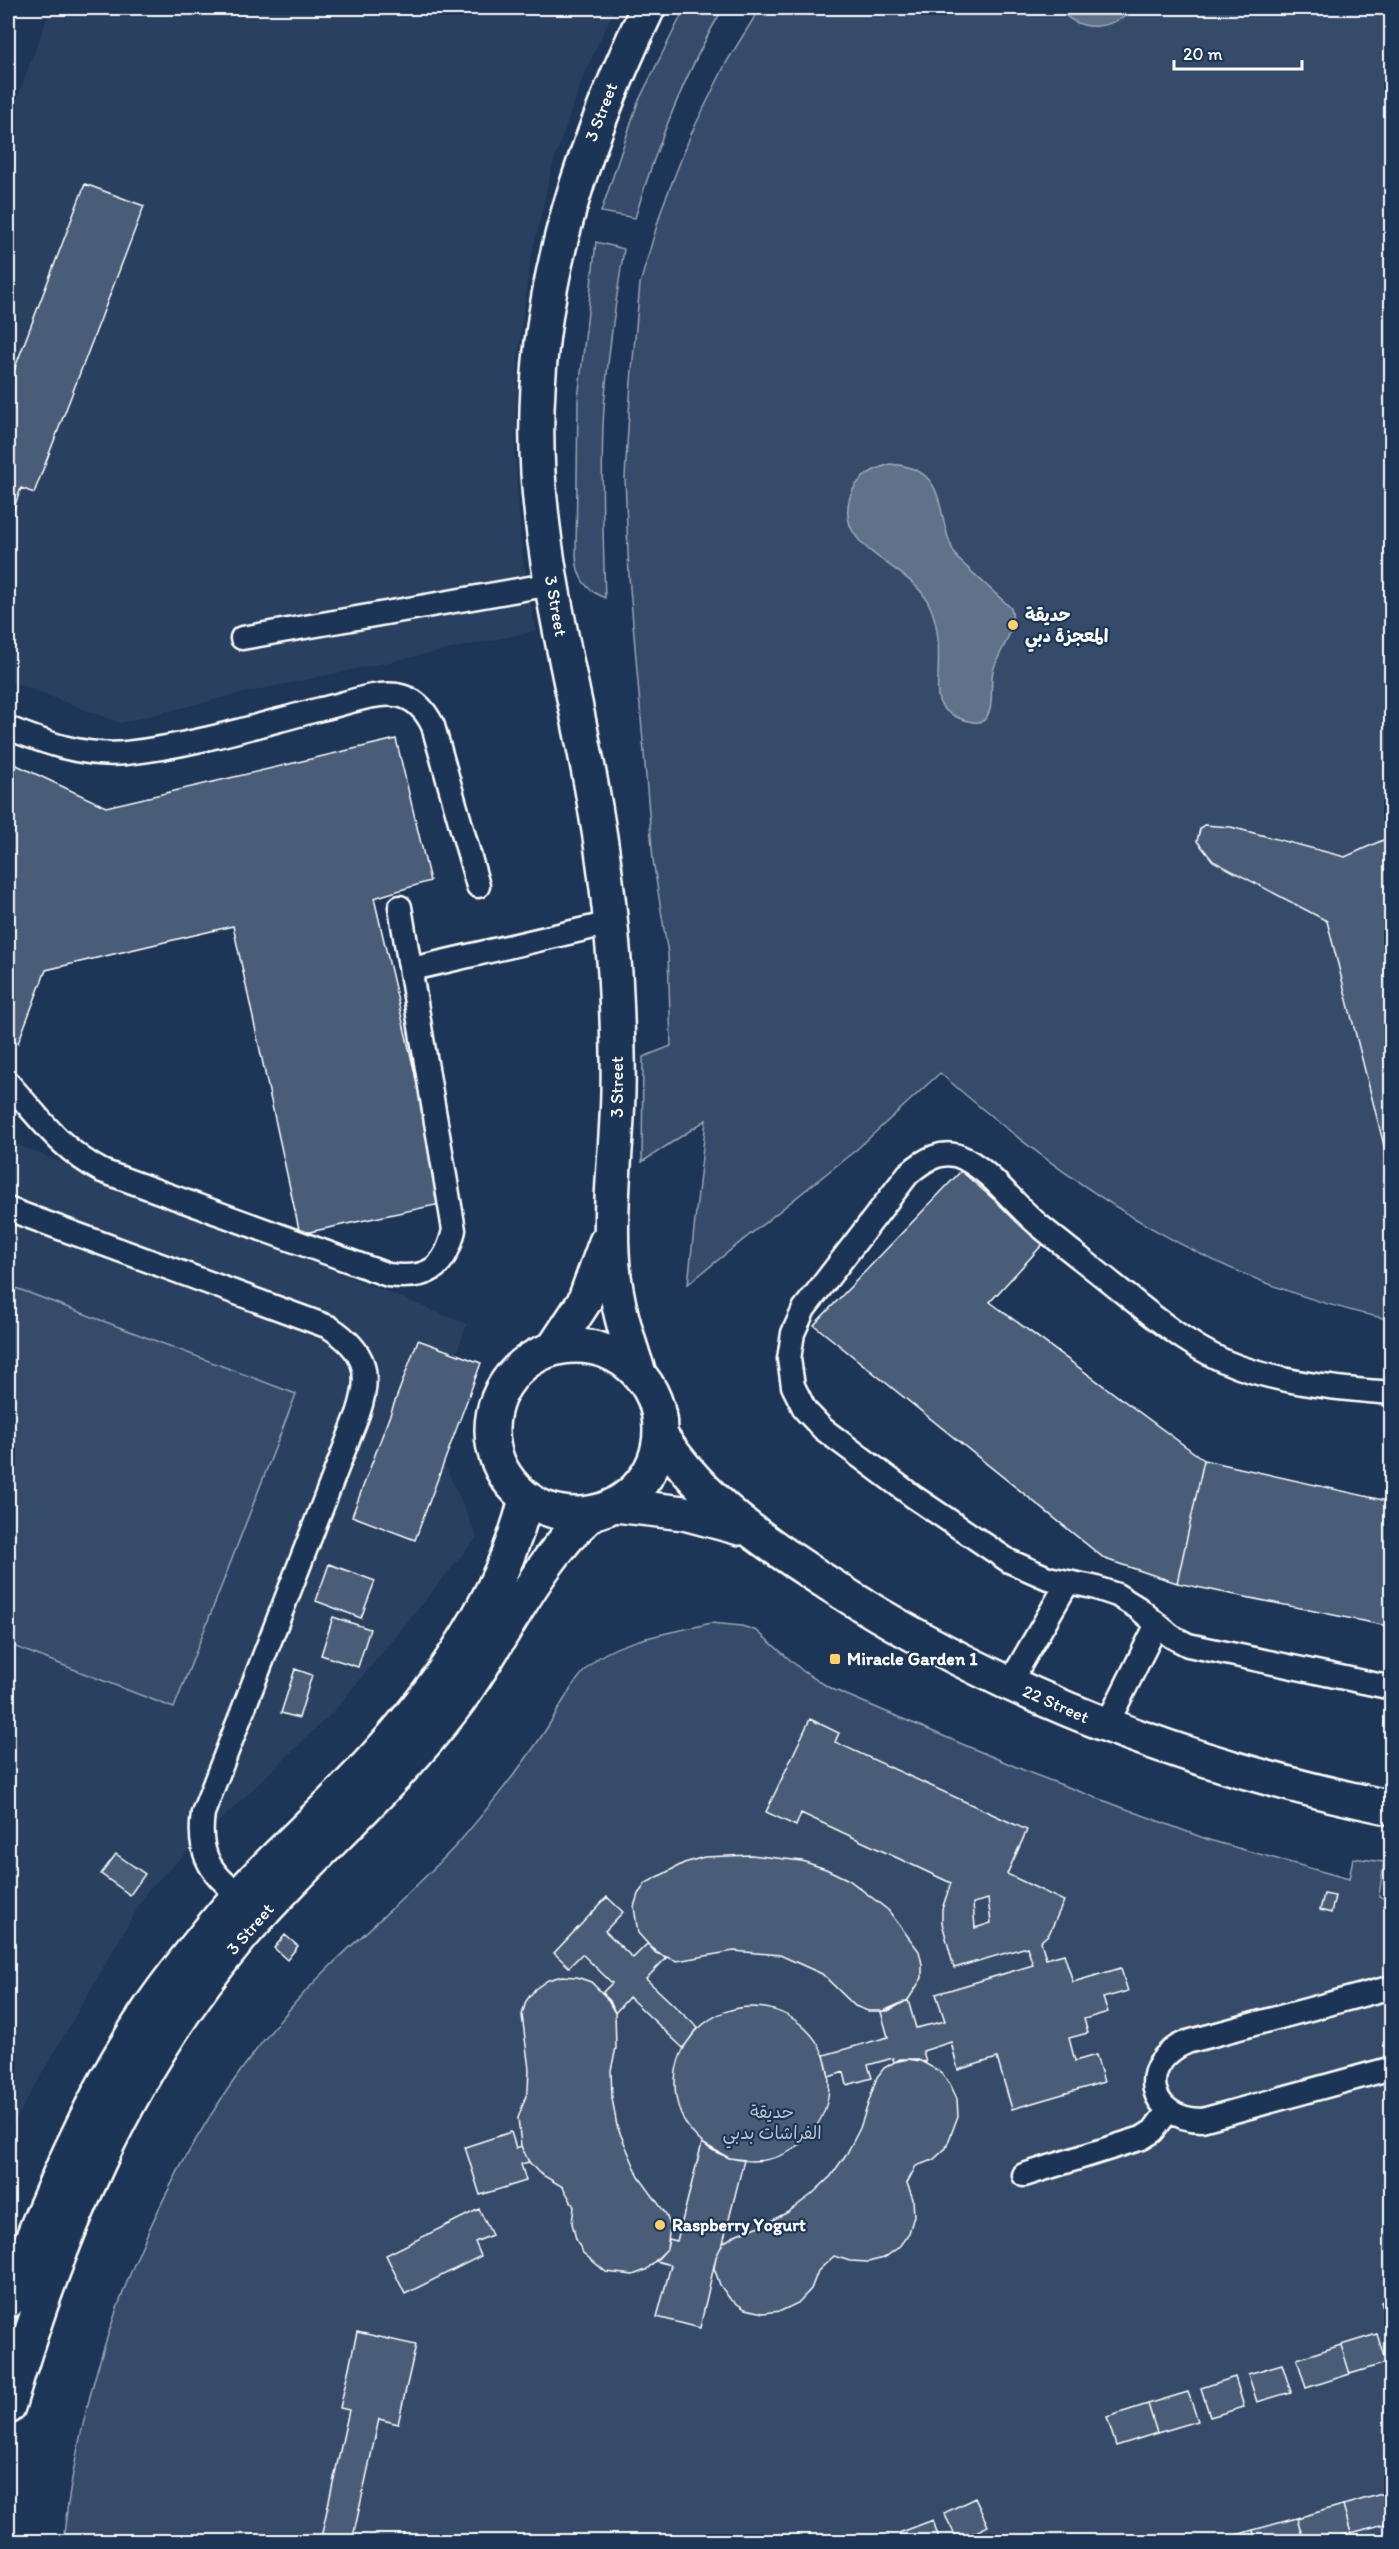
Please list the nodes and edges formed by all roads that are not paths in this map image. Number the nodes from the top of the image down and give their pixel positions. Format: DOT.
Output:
graph roads {
  1 [pos="648,8"];
  2 [pos="552,584"];
  3 [pos="242,638"];
  4 [pos="8,728"];
  5 [pos="478,886"];
  6 [pos="400,907"];
  7 [pos="611,923"];
  8 [pos="412,969"];
  9 [pos="8,1083"];
  10 [pos="8,1209"];
  11 [pos="611,1220"];
  12 [pos="552,1349"];
  13 [pos="640,1376"];
  14 [pos="1392,1393"];
  15 [pos="660,1435"];
  16 [pos="526,1499"];
  17 [pos="603,1509"];
  18 [pos="750,1532"];
  19 [pos="1068,1582"];
  20 [pos="1157,1624"];
  21 [pos="1009,1684"];
  22 [pos="1392,1688"];
  23 [pos="1106,1726"];
  24 [pos="1392,1808"];
  25 [pos="250,1905"];
  26 [pos="1392,1987"];
  27 [pos="1392,2068"];
  28 [pos="1168,2111"];
  29 [pos="1024,2175"];
  30 [pos="8,2301"];
  31 [pos="8,2407"];
  1 -- 2 [label="street, 3 Street"];
  2 -- 3 [label="lane"];
  2 -- 7 [label="street, 3 Street"];
  4 -- 5 [label="lane"];
  6 -- 8 [label="lane"];
  7 -- 8 [label="lane"];
  7 -- 11 [label="street, 3 Street"];
  8 -- 9 [label="lane"];
  10 -- 25 [label="lane"];
  11 -- 12 [label="street, 3 Street"];
  11 -- 13 [label="street, 3 Street"];
  12 -- 13 [label="street"];
  12 -- 16 [label="street"];
  13 -- 15 [label="street"];
  14 -- 19 [label="lane"];
  15 -- 17 [label="street"];
  15 -- 18 [label="street, 22 Street"];
  16 -- 17 [label="street"];
  16 -- 25 [label="street, 3 Street"];
  17 -- 18 [label="street, 22 Street"];
  17 -- 25 [label="street, 3 Street"];
  18 -- 21 [label="street, 22 Street"];
  19 -- 20 [label="lane"];
  19 -- 21 [label="lane"];
  20 -- 22 [label="lane"];
  20 -- 23 [label="lane"];
  21 -- 23 [label="street, 22 Street"];
  23 -- 24 [label="street, 22 Street"];
  25 -- 30 [label="street, 3 Street"];
  25 -- 31 [label="street, 3 Street"];
  26 -- 28 [label="lane"];
  27 -- 28 [label="lane"];
  28 -- 29 [label="lane"];
}
